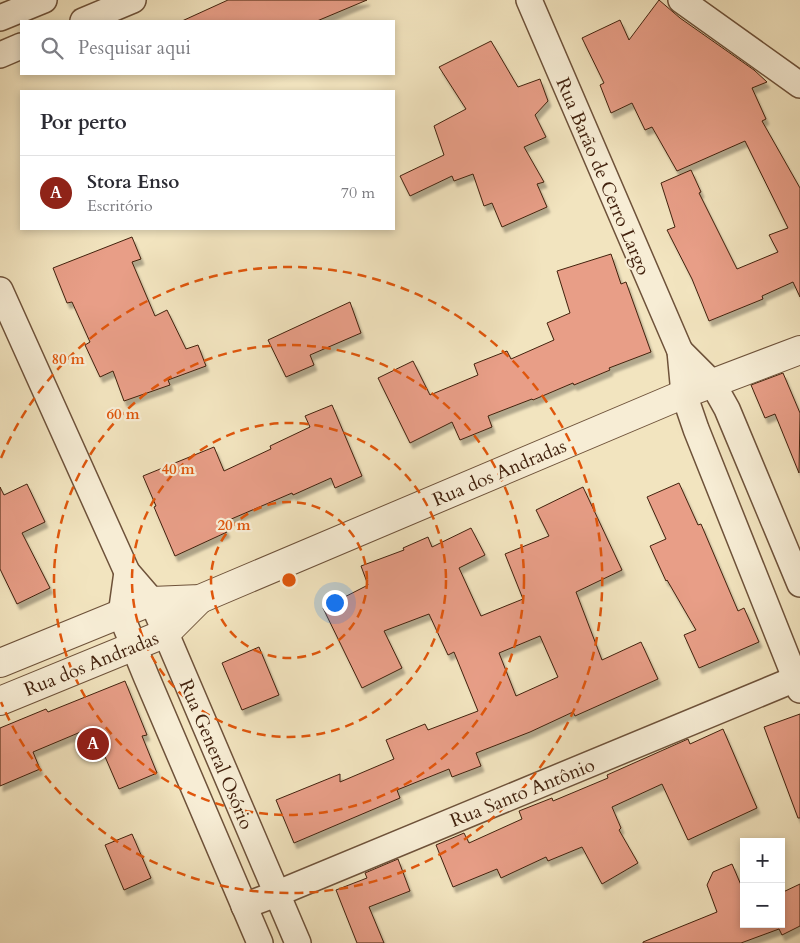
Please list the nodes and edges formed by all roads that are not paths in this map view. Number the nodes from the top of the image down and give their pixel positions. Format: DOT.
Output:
graph roads {
  1 [pos="44,0"];
  2 [pos="133,0"];
  3 [pos="529,0"];
  4 [pos="680,0"];
  5 [pos="83,14"];
  6 [pos="0,18"];
  7 [pos="20,46"];
  8 [pos="0,55"];
  9 [pos="800,85"];
  10 [pos="0,290"];
  11 [pos="800,350"];
  12 [pos="680,351"];
  13 [pos="713,384"];
  14 [pos="684,394"];
  15 [pos="127,572"];
  16 [pos="800,584"];
  17 [pos="200,599"];
  18 [pos="152,601"];
  19 [pos="121,615"];
  20 [pos="166,633"];
  21 [pos="134,646"];
  22 [pos="0,664"];
  23 [pos="798,682"];
  24 [pos="0,701"];
  25 [pos="276,894"];
  26 [pos="244,906"];
  27 [pos="260,943"];
  28 [pos="298,943"];
  1 -- 6 [label="street"];
  2 -- 5 [label="street"];
  3 -- 12 [label="street, Rua Barão de Cerro Largo"];
  4 -- 9 [label="street"];
  7 -- 8 [label="street"];
  10 -- 15 [label="street, Rua General Osório"];
  11 -- 13 [label="street, Rua dos Andradas"];
  12 -- 13 [label="street, Rua Barão de Cerro Largo"];
  12 -- 14 [label="street, Rua Barão de Cerro Largo"];
  13 -- 14 [label="street, Rua dos Andradas"];
  13 -- 16 [label="street, Rua Barão de Cerro Largo"];
  14 -- 17 [label="street, Rua dos Andradas"];
  14 -- 23 [label="street, Rua Barão de Cerro Largo"];
  15 -- 18 [label="street, Rua General Osório"];
  15 -- 19 [label="street"];
  17 -- 18 [label="street, Rua dos Andradas"];
  17 -- 20 [label="street, Rua dos Andradas"];
  18 -- 19 [label="street, Rua dos Andradas"];
  18 -- 20 [label="street, Rua General Osório"];
  19 -- 21 [label="street, Rua General Osório"];
  19 -- 22 [label="street, Rua dos Andradas"];
  20 -- 21 [label="street, Rua dos Andradas"];
  20 -- 25 [label="street, Rua General Osório"];
  21 -- 24 [label="street, Rua dos Andradas"];
  21 -- 26 [label="street, Rua General Osório"];
  23 -- 25 [label="street, Rua Santo Antônio"];
  25 -- 26 [label="street, Rua Santo Antônio"];
  25 -- 28 [label="street, Rua General Osório"];
  26 -- 27 [label="street, Rua General Osório"];
}
